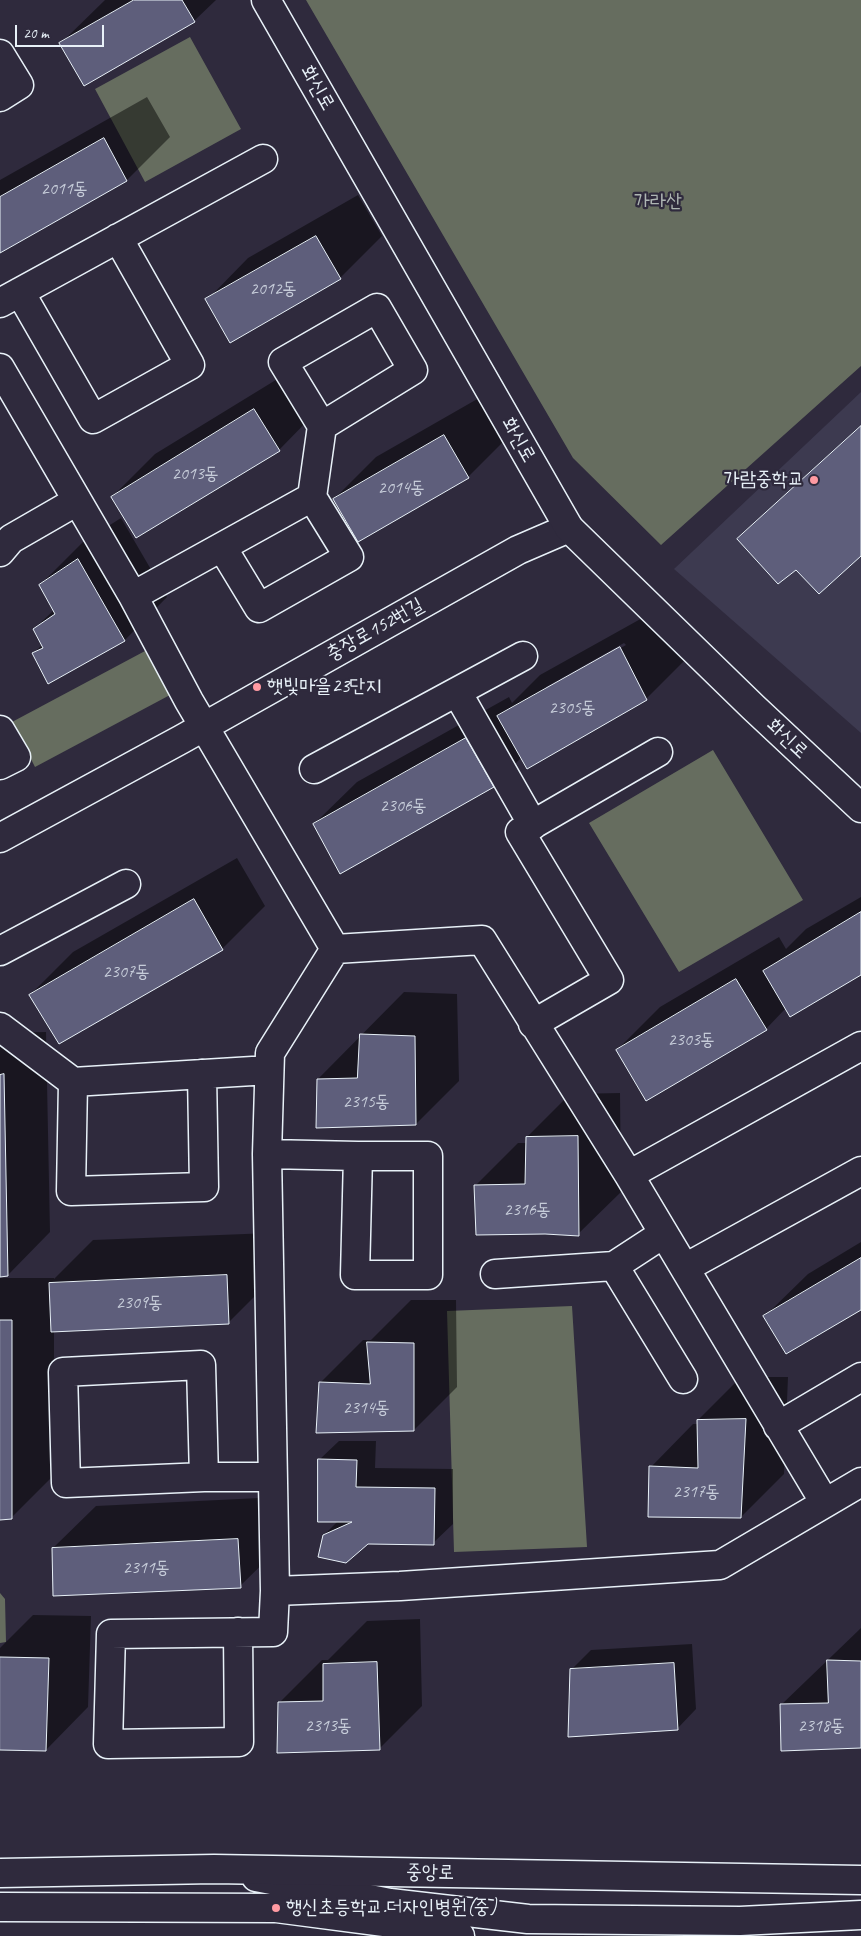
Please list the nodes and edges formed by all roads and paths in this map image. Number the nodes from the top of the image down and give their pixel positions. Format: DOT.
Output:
graph roads {
  1 [pos="266,0"];
  2 [pos="0,54"];
  3 [pos="0,97"];
  4 [pos="263,159"];
  5 [pos="118,238"];
  6 [pos="10,297"];
  7 [pos="0,368"];
  8 [pos="322,426"];
  9 [pos="312,497"];
  10 [pos="77,501"];
  11 [pos="569,528"];
  12 [pos="4,537"];
  13 [pos="222,547"];
  14 [pos="133,596"];
  15 [pos="523,656"];
  16 [pos="457,692"];
  17 [pos="205,726"];
  18 [pos="0,730"];
  19 [pos="658,752"];
  20 [pos="0,766"];
  21 [pos="314,769"];
  22 [pos="861,808"];
  23 [pos="533,825"];
  24 [pos="0,838"];
  25 [pos="126,884"];
  26 [pos="335,950"];
  27 [pos="0,951"];
  28 [pos="533,1024"];
  29 [pos="0,1027"];
  30 [pos="861,1046"];
  31 [pos="269,1070"];
  32 [pos="202,1074"];
  33 [pos="72,1082"];
  34 [pos="267,1154"];
  35 [pos="358,1156"];
  36 [pos="861,1171"];
  37 [pos="629,1175"];
  38 [pos="663,1234"];
  39 [pos="614,1266"];
  40 [pos="685,1268"];
  41 [pos="495,1274"];
  42 [pos="861,1377"];
  43 [pos="683,1379"];
  44 [pos="778,1426"];
  45 [pos="204,1477"];
  46 [pos="272,1477"];
  47 [pos="861,1482"];
  48 [pos="825,1503"];
  49 [pos="275,1591"];
  50 [pos="238,1632"];
  51 [pos="214,1869"];
  52 [pos="0,1873"];
  53 [pos="861,1880"];
  54 [pos="0,1907"];
  55 [pos="861,1916"];
  56 [pos="460,1936"];
  1 -- 11 [label="main road, 화신로"];
  2 -- 3 [label="main road"];
  4 -- 5 [label="main road"];
  5 -- 6 [label="main road"];
  5 -- 6 [label="main road"];
  7 -- 10 [label="main road"];
  8 -- 8 [label="main road"];
  8 -- 9 [label="main road"];
  9 -- 13 [label="main road"];
  9 -- 13 [label="main road"];
  10 -- 12 [label="main road"];
  10 -- 14 [label="main road"];
  11 -- 17 [label="main road, 충장로152번길"];
  11 -- 22 [label="main road, 화신로"];
  13 -- 14 [label="main road"];
  14 -- 17 [label="main road"];
  15 -- 16 [label="main road"];
  16 -- 21 [label="main road"];
  16 -- 23 [label="main road"];
  17 -- 24 [label="main road, 충장로152번길"];
  17 -- 26 [label="main road"];
  18 -- 20 [label="main road"];
  19 -- 23 [label="main road"];
  23 -- 28 [label="main road"];
  25 -- 27 [label="main road"];
  26 -- 28 [label="main road"];
  26 -- 31 [label="main road"];
  28 -- 37 [label="main road"];
  29 -- 33 [label="main road"];
  30 -- 37 [label="main road"];
  31 -- 32 [label="main road"];
  31 -- 34 [label="main road"];
  32 -- 33 [label="main road"];
  32 -- 33 [label="main road"];
  34 -- 35 [label="main road"];
  34 -- 46 [label="main road"];
  35 -- 35 [label="main road"];
  36 -- 40 [label="main road"];
  37 -- 38 [label="main road"];
  38 -- 39 [label="main road"];
  38 -- 40 [label="main road"];
  39 -- 41 [label="main road"];
  39 -- 43 [label="main road"];
  40 -- 44 [label="main road"];
  42 -- 44 [label="main road"];
  44 -- 48 [label="main road"];
  45 -- 45 [label="main road"];
  45 -- 46 [label="main road"];
  46 -- 49 [label="main road"];
  47 -- 48 [label="main road"];
  48 -- 49 [label="main road"];
  49 -- 50 [label="main road"];
  50 -- 50 [label="main road"];
  51 -- 52 [label="main road, 중앙로"];
  51 -- 53 [label="main road, 중앙로"];
  51 -- 55 [label="main road"];
  54 -- 56 [label="main road"];
}
